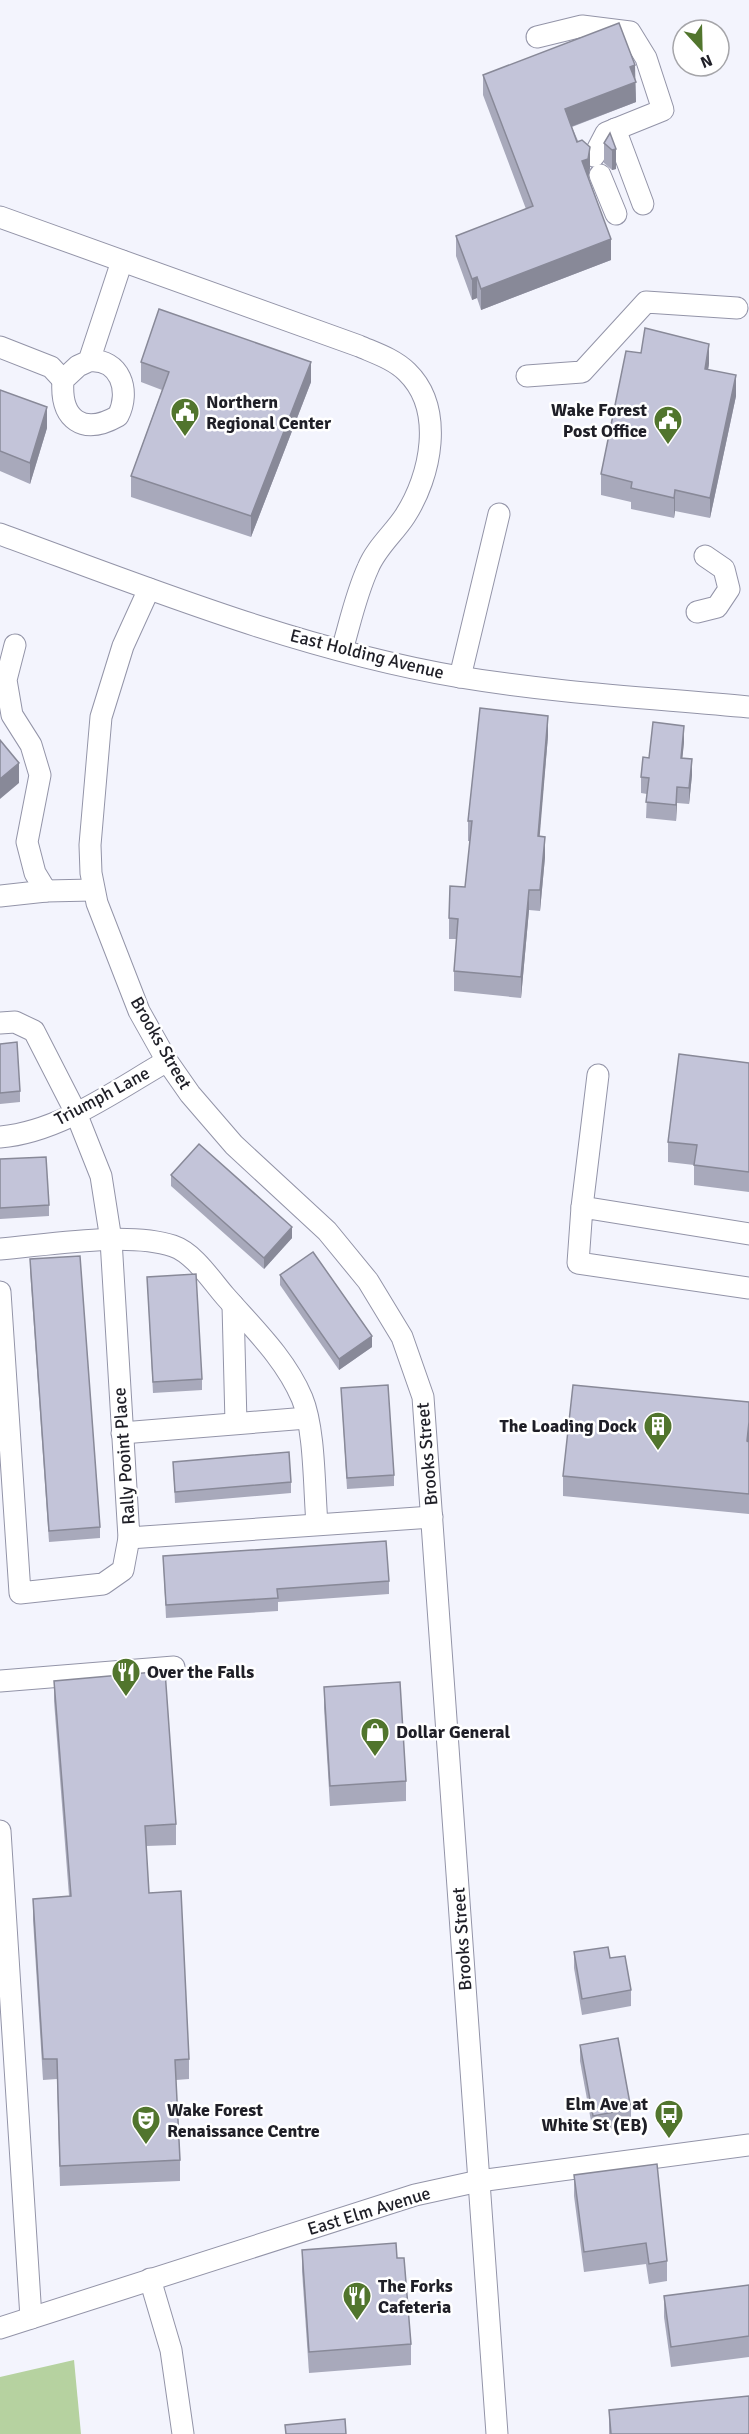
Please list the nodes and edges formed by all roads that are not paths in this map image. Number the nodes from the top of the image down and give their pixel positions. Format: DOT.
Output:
graph roads {
  1 [pos="537,38"];
  2 [pos="615,129"];
  3 [pos="644,204"];
  4 [pos="616,214"];
  5 [pos="0,217"];
  6 [pos="122,261"];
  7 [pos="737,308"];
  8 [pos="0,347"];
  9 [pos="89,362"];
  10 [pos="526,376"];
  11 [pos="63,380"];
  12 [pos="499,514"];
  13 [pos="0,534"];
  14 [pos="705,556"];
  15 [pos="149,589"];
  16 [pos="698,612"];
  17 [pos="15,645"];
  18 [pos="342,650"];
  19 [pos="460,677"];
  20 [pos="749,707"];
  21 [pos="93,890"];
  22 [pos="46,891"];
  23 [pos="0,896"];
  24 [pos="0,1023"];
  25 [pos="167,1061"];
  26 [pos="598,1075"];
  27 [pos="76,1113"];
  28 [pos="0,1137"];
  29 [pos="582,1207"];
  30 [pos="749,1234"];
  31 [pos="111,1240"];
  32 [pos="0,1249"];
  33 [pos="749,1288"];
  34 [pos="0,1292"];
  35 [pos="233,1305"];
  36 [pos="308,1418"];
  37 [pos="237,1423"];
  38 [pos="122,1433"];
  39 [pos="432,1517"];
  40 [pos="317,1524"];
  41 [pos="129,1538"];
  42 [pos="174,1667"];
  43 [pos="0,1681"];
  44 [pos="0,1831"];
  45 [pos="749,2145"];
  46 [pos="479,2181"];
  47 [pos="150,2279"];
  48 [pos="31,2318"];
  49 [pos="0,2328"];
  50 [pos="183,2434"];
  51 [pos="497,2434"];
  1 -- 2 [label="street"];
  2 -- 3 [label="street"];
  2 -- 4 [label="street"];
  5 -- 6 [label="street"];
  6 -- 9 [label="street"];
  6 -- 18 [label="street"];
  7 -- 10 [label="street"];
  8 -- 11 [label="street"];
  9 -- 11 [label="street"];
  9 -- 11 [label="street"];
  12 -- 19 [label="street"];
  13 -- 15 [label="street, East Holding Avenue"];
  14 -- 16 [label="street"];
  15 -- 18 [label="street, East Holding Avenue"];
  15 -- 21 [label="street, Brooks Street"];
  17 -- 22 [label="street"];
  18 -- 19 [label="street, East Holding Avenue"];
  19 -- 20 [label="street, East Holding Avenue"];
  21 -- 22 [label="street"];
  21 -- 25 [label="street, Brooks Street"];
  22 -- 23 [label="street"];
  24 -- 27 [label="street, Rally Pooint Place"];
  25 -- 27 [label="street, Triumph Lane"];
  25 -- 39 [label="street, Brooks Street"];
  26 -- 29 [label="street"];
  27 -- 28 [label="street, Triumph Lane"];
  27 -- 31 [label="street, Rally Pooint Place"];
  29 -- 30 [label="street"];
  29 -- 33 [label="street"];
  31 -- 32 [label="street"];
  31 -- 35 [label="street"];
  31 -- 38 [label="street, Rally Pooint Place"];
  34 -- 41 [label="street"];
  35 -- 36 [label="street"];
  35 -- 37 [label="street"];
  36 -- 37 [label="street"];
  36 -- 40 [label="street"];
  37 -- 38 [label="street"];
  38 -- 41 [label="street, Rally Pooint Place"];
  39 -- 40 [label="street, Rally Pooint Place"];
  39 -- 46 [label="street, Brooks Street"];
  40 -- 41 [label="street, Rally Pooint Place"];
  42 -- 43 [label="street"];
  44 -- 48 [label="street"];
  45 -- 46 [label="street, East Elm Avenue"];
  46 -- 47 [label="street, East Elm Avenue"];
  46 -- 51 [label="street, Brooks Street"];
  47 -- 48 [label="street, East Elm Avenue"];
  47 -- 50 [label="street"];
  48 -- 49 [label="street, East Elm Avenue"];
}
